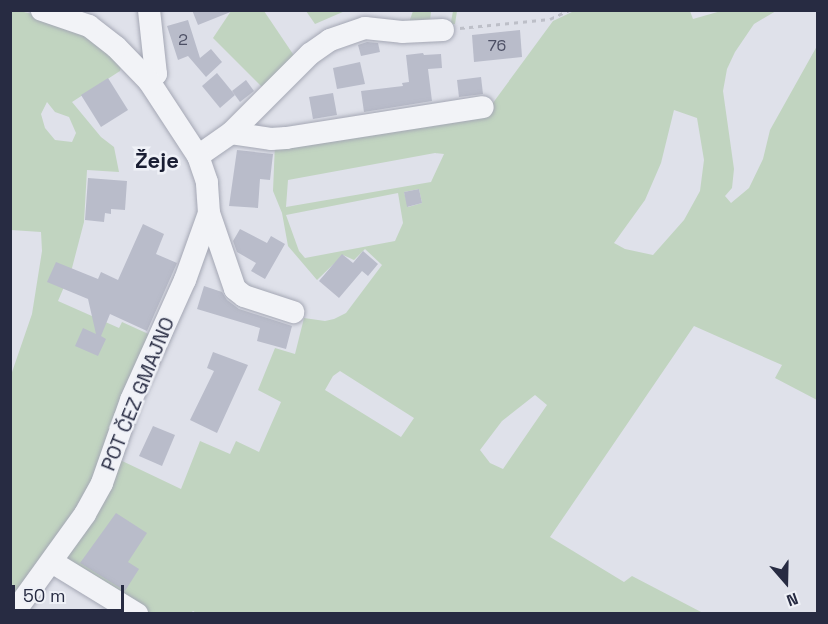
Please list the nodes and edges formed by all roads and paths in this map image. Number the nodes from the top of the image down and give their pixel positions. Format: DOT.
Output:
graph roads {
  1 [pos="42,10"];
  2 [pos="149,10"];
  3 [pos="569,10"];
  4 [pos="443,30"];
  5 [pos="149,81"];
  6 [pos="483,107"];
  7 [pos="231,133"];
  8 [pos="198,156"];
  9 [pos="210,244"];
  10 [pos="293,312"];
  11 [pos="52,562"];
  12 [pos="13,614"];
  13 [pos="137,614"];
  1 -- 5 [label="street, POT ČEZ GMAJNO"];
  2 -- 5 [label="street"];
  3 -- 4 [label="path"];
  4 -- 7 [label="street"];
  5 -- 8 [label="street, POT ČEZ GMAJNO"];
  6 -- 7 [label="street"];
  7 -- 8 [label="street"];
  8 -- 9 [label="street, POT ČEZ GMAJNO"];
  9 -- 10 [label="street"];
  9 -- 11 [label="street, POT ČEZ GMAJNO"];
  11 -- 12 [label="street, POT ČEZ GMAJNO"];
  11 -- 13 [label="street"];
}
